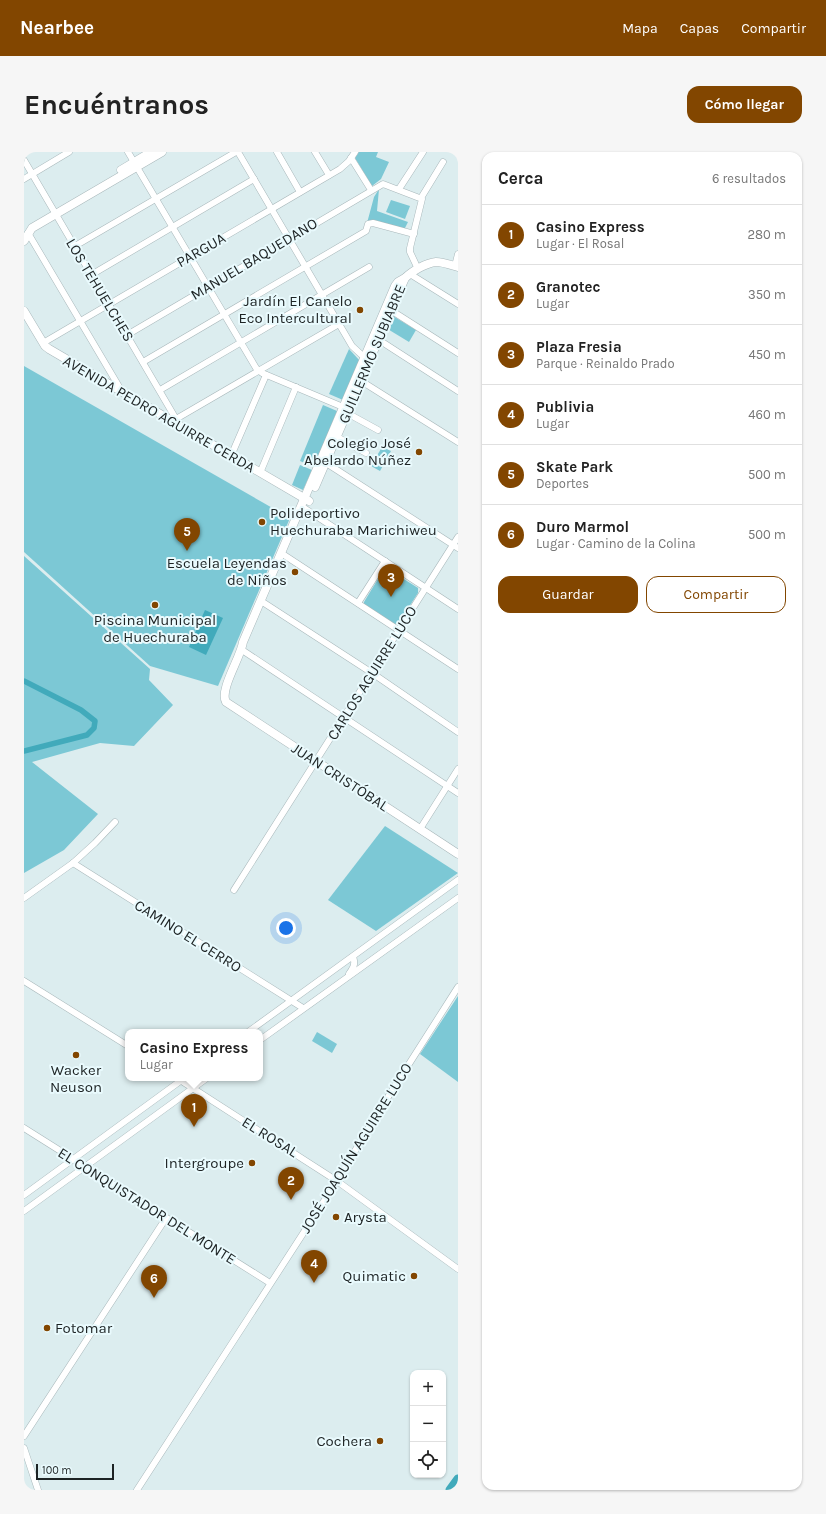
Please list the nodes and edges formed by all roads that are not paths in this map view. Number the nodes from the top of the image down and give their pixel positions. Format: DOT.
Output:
graph roads {
  1 [pos="69,152"];
  2 [pos="128,152"];
  3 [pos="151,152"];
  4 [pos="162,152"];
  5 [pos="237,152"];
  6 [pos="277,152"];
  7 [pos="315,152"];
  8 [pos="423,152"];
  9 [pos="353,155"];
  10 [pos="24,160"];
  11 [pos="443,162"];
  12 [pos="136,165"];
  13 [pos="32,174"];
  14 [pos="329,175"];
  15 [pos="24,179"];
  16 [pos="254,179"];
  17 [pos="399,189"];
  18 [pos="371,190"];
  19 [pos="300,192"];
  20 [pos="421,198"];
  21 [pos="156,199"];
  22 [pos="272,209"];
  23 [pos="54,212"];
  24 [pos="173,227"];
  25 [pos="26,232"];
  26 [pos="414,234"];
  27 [pos="289,239"];
  28 [pos="24,241"];
  29 [pos="75,246"];
  30 [pos="458,254"];
  31 [pos="190,256"];
  32 [pos="306,266"];
  33 [pos="456,266"];
  34 [pos="369,267"];
  35 [pos="418,269"];
  36 [pos="91,275"];
  37 [pos="408,276"];
  38 [pos="208,287"];
  39 [pos="322,295"];
  40 [pos="109,304"];
  41 [pos="458,304"];
  42 [pos="388,309"];
  43 [pos="24,310"];
  44 [pos="224,314"];
  45 [pos="80,321"];
  46 [pos="339,324"];
  47 [pos="127,335"];
  48 [pos="379,340"];
  49 [pos="43,342"];
  50 [pos="241,343"];
  51 [pos="458,353"];
  52 [pos="364,357"];
  53 [pos="143,362"];
  54 [pos="258,370"];
  55 [pos="266,375"];
  56 [pos="358,379"];
  57 [pos="296,387"];
  58 [pos="160,390"];
  59 [pos="458,391"];
  60 [pos="122,392"];
  61 [pos="345,410"];
  62 [pos="175,421"];
  63 [pos="378,430"];
  64 [pos="337,437"];
  65 [pos="458,442"];
  66 [pos="366,453"];
  67 [pos="231,456"];
  68 [pos="323,462"];
  69 [pos="260,473"];
  70 [pos="305,504"];
  71 [pos="458,537"];
  72 [pos="456,546"];
  73 [pos="283,554"];
  74 [pos="385,561"];
  75 [pos="426,588"];
  76 [pos="263,603"];
  77 [pos="358,603"];
  78 [pos="458,609"];
  79 [pos="399,630"];
  80 [pos="242,650"];
  81 [pos="458,669"];
  82 [pos="372,674"];
  83 [pos="224,699"];
  84 [pos="344,716"];
  85 [pos="458,732"];
  86 [pos="317,761"];
  87 [pos="458,769"];
  88 [pos="447,786"];
  89 [pos="458,793"];
  90 [pos="114,822"];
  91 [pos="420,829"];
  92 [pos="458,854"];
  93 [pos="73,863"];
  94 [pos="458,880"];
  95 [pos="234,890"];
  96 [pos="24,898"];
  97 [pos="458,898"];
  98 [pos="372,943"];
  99 [pos="380,953"];
  100 [pos="352,958"];
  101 [pos="347,977"];
  102 [pos="24,981"];
  103 [pos="458,987"];
  104 [pos="291,1001"];
  105 [pos="303,1008"];
  106 [pos="252,1029"];
  107 [pos="263,1038"];
  108 [pos="125,1044"];
  109 [pos="178,1081"];
  110 [pos="184,1081"];
  111 [pos="203,1081"];
  112 [pos="193,1088"];
  113 [pos="24,1128"];
  114 [pos="73,1159"];
  115 [pos="85,1166"];
  116 [pos="337,1181"];
  117 [pos="24,1195"];
  118 [pos="24,1211"];
  119 [pos="166,1218"];
  120 [pos="458,1269"];
  121 [pos="270,1283"];
  122 [pos="24,1436"];
  123 [pos="24,1448"];
  124 [pos="38,1490"];
  125 [pos="137,1490"];
  1 -- 13 [label="street"];
  2 -- 12 [label="street"];
  3 -- 12 [label="street"];
  4 -- 12 [label="street"];
  5 -- 16 [label="street"];
  5 -- 21 [label="street"];
  6 -- 19 [label="street"];
  7 -- 14 [label="street"];
  8 -- 17 [label="street"];
  9 -- 14 [label="street, PARGUA"];
  9 -- 18 [label="street"];
  10 -- 13 [label="street, LOS TEHUELCHES"];
  11 -- 20 [label="street"];
  12 -- 21 [label="street"];
  12 -- 23 [label="street"];
  13 -- 15 [label="street"];
  13 -- 23 [label="street, LOS TEHUELCHES"];
  14 -- 19 [label="street, PARGUA"];
  16 -- 22 [label="street"];
  16 -- 24 [label="street"];
  17 -- 18 [label="street, MANUEL BAQUEDANO"];
  17 -- 20 [label="street"];
  18 -- 27 [label="street, MANUEL BAQUEDANO"];
  19 -- 22 [label="street, PARGUA"];
  20 -- 26 [label="street"];
  21 -- 24 [label="street"];
  21 -- 29 [label="street"];
  22 -- 27 [label="street"];
  22 -- 31 [label="street, PARGUA"];
  23 -- 25 [label="street"];
  23 -- 29 [label="street, LOS TEHUELCHES"];
  24 -- 31 [label="street"];
  24 -- 36 [label="street"];
  25 -- 28 [label="street"];
  25 -- 45 [label="street"];
  26 -- 32 [label="street"];
  26 -- 35 [label="street"];
  27 -- 32 [label="street"];
  27 -- 38 [label="street, MANUEL BAQUEDANO"];
  29 -- 36 [label="street, LOS TEHUELCHES"];
  30 -- 33 [label="street"];
  31 -- 38 [label="street"];
  31 -- 40 [label="street, PARGUA"];
  32 -- 39 [label="street"];
  32 -- 44 [label="street"];
  33 -- 35 [label="street, GUILLERMO SUBIABRE"];
  34 -- 39 [label="street"];
  35 -- 37 [label="street, GUILLERMO SUBIABRE"];
  36 -- 40 [label="street, LOS TEHUELCHES"];
  37 -- 41 [label="street"];
  37 -- 42 [label="street, GUILLERMO SUBIABRE"];
  38 -- 44 [label="street"];
  38 -- 47 [label="street, MANUEL BAQUEDANO"];
  39 -- 46 [label="street"];
  39 -- 50 [label="street"];
  40 -- 45 [label="street, PARGUA"];
  40 -- 47 [label="street, LOS TEHUELCHES"];
  42 -- 48 [label="street, GUILLERMO SUBIABRE"];
  42 -- 51 [label="street"];
  42 -- 52 [label="street, GUILLERMO SUBIABRE"];
  43 -- 49 [label="street, AVENIDA PEDRO AGUIRRE CERDA"];
  44 -- 50 [label="street"];
  44 -- 53 [label="street"];
  45 -- 49 [label="street, PARGUA"];
  45 -- 60 [label="street"];
  46 -- 52 [label="street"];
  46 -- 54 [label="street"];
  47 -- 53 [label="street, LOS TEHUELCHES"];
  48 -- 56 [label="street, GUILLERMO SUBIABRE"];
  48 -- 59 [label="street"];
  49 -- 60 [label="street, AVENIDA PEDRO AGUIRRE CERDA"];
  50 -- 54 [label="street"];
  50 -- 58 [label="street"];
  52 -- 56 [label="street, GUILLERMO SUBIABRE"];
  53 -- 58 [label="street, LOS TEHUELCHES"];
  54 -- 55 [label="street"];
  54 -- 62 [label="street"];
  55 -- 57 [label="street"];
  55 -- 67 [label="street"];
  56 -- 61 [label="street, GUILLERMO SUBIABRE"];
  56 -- 65 [label="street"];
  57 -- 61 [label="street"];
  57 -- 69 [label="street"];
  58 -- 62 [label="street, LOS TEHUELCHES"];
  60 -- 62 [label="street, AVENIDA PEDRO AGUIRRE CERDA"];
  61 -- 63 [label="street"];
  61 -- 64 [label="street, GUILLERMO SUBIABRE"];
  61 -- 68 [label="street, GUILLERMO SUBIABRE"];
  62 -- 67 [label="street, AVENIDA PEDRO AGUIRRE CERDA"];
  64 -- 66 [label="street"];
  64 -- 68 [label="street, GUILLERMO SUBIABRE"];
  67 -- 69 [label="street, AVENIDA PEDRO AGUIRRE CERDA"];
  68 -- 70 [label="street, GUILLERMO SUBIABRE"];
  68 -- 72 [label="street"];
  69 -- 70 [label="street, AVENIDA PEDRO AGUIRRE CERDA"];
  70 -- 73 [label="street, GUILLERMO SUBIABRE"];
  70 -- 74 [label="street"];
  71 -- 72 [label="street, CARLOS AGUIRRE LUCO"];
  72 -- 75 [label="street, CARLOS AGUIRRE LUCO"];
  73 -- 76 [label="street, GUILLERMO SUBIABRE"];
  73 -- 77 [label="street"];
  74 -- 75 [label="street"];
  74 -- 77 [label="street"];
  75 -- 78 [label="street"];
  75 -- 79 [label="street, CARLOS AGUIRRE LUCO"];
  76 -- 80 [label="street, GUILLERMO SUBIABRE"];
  76 -- 82 [label="street"];
  77 -- 79 [label="street"];
  79 -- 81 [label="street"];
  79 -- 82 [label="street, CARLOS AGUIRRE LUCO"];
  80 -- 83 [label="street, GUILLERMO SUBIABRE"];
  80 -- 84 [label="street"];
  82 -- 84 [label="street, CARLOS AGUIRRE LUCO"];
  82 -- 85 [label="street"];
  83 -- 86 [label="street, JUAN CRISTÓBAL"];
  84 -- 86 [label="street, CARLOS AGUIRRE LUCO"];
  84 -- 88 [label="street"];
  86 -- 91 [label="street, JUAN CRISTÓBAL"];
  86 -- 95 [label="street, CARLOS AGUIRRE LUCO"];
  87 -- 88 [label="street"];
  88 -- 89 [label="street"];
  88 -- 91 [label="street"];
  90 -- 93 [label="street"];
  91 -- 92 [label="street, JUAN CRISTÓBAL"];
  93 -- 96 [label="street"];
  93 -- 104 [label="street, CAMINO EL CERRO"];
  94 -- 98 [label="street"];
  97 -- 99 [label="street"];
  98 -- 99 [label="street"];
  98 -- 100 [label="street"];
  99 -- 101 [label="street"];
  100 -- 101 [label="street"];
  100 -- 104 [label="street"];
  101 -- 105 [label="street"];
  102 -- 108 [label="street"];
  103 -- 116 [label="street, JOSÉ JOAQUÍN AGUIRRE LUCO"];
  104 -- 105 [label="street, CAMINO EL CERRO"];
  104 -- 106 [label="street"];
  105 -- 107 [label="street"];
  109 -- 114 [label="street"];
  110 -- 112 [label="street, EL ROSAL"];
  111 -- 112 [label="street"];
  112 -- 115 [label="street"];
  112 -- 116 [label="street, EL ROSAL"];
  113 -- 114 [label="street, EL CONQUISTADOR DEL MONTE"];
  114 -- 115 [label="street, EL CONQUISTADOR DEL MONTE"];
  114 -- 117 [label="street"];
  115 -- 118 [label="street"];
  115 -- 119 [label="street, EL CONQUISTADOR DEL MONTE"];
  116 -- 120 [label="street, EL ROSAL"];
  116 -- 121 [label="street, JOSÉ JOAQUÍN AGUIRRE LUCO"];
  119 -- 121 [label="street, EL CONQUISTADOR DEL MONTE"];
  119 -- 122 [label="street"];
  121 -- 125 [label="street, JOSÉ JOAQUÍN AGUIRRE LUCO"];
  123 -- 124 [label="street"];
}
